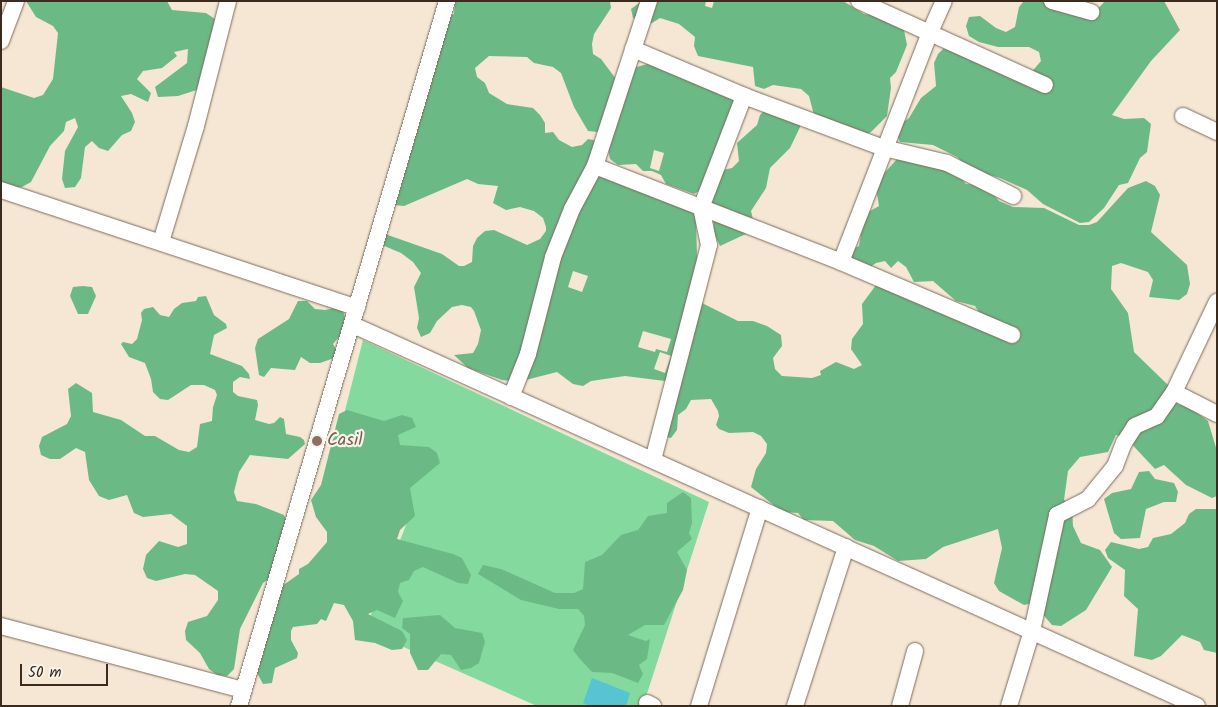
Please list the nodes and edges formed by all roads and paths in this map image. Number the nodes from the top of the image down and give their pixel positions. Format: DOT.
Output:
graph roads {
  1 [pos="16,1"];
  2 [pos="228,1"];
  3 [pos="446,1"];
  4 [pos="649,1"];
  5 [pos="859,1"];
  6 [pos="944,1"];
  7 [pos="1052,1"];
  8 [pos="1091,12"];
  9 [pos="930,32"];
  10 [pos="1,41"];
  11 [pos="633,49"];
  12 [pos="1045,85"];
  13 [pos="744,96"];
  14 [pos="1183,116"];
  15 [pos="1217,132"];
  16 [pos="884,148"];
  17 [pos="594,166"];
  18 [pos="1,190"];
  19 [pos="1013,196"];
  20 [pos="701,208"];
  21 [pos="161,242"];
  22 [pos="840,262"];
  23 [pos="1217,302"];
  24 [pos="357,308"];
  25 [pos="353,325"];
  26 [pos="1012,335"];
  27 [pos="1174,392"];
  28 [pos="511,396"];
  29 [pos="1217,414"];
  30 [pos="653,460"];
  31 [pos="760,508"];
  32 [pos="846,547"];
  33 [pos="1,626"];
  34 [pos="1032,631"];
  35 [pos="915,651"];
  36 [pos="244,690"];
  37 [pos="239,706"];
  38 [pos="699,706"];
  39 [pos="795,706"];
  40 [pos="900,706"];
  41 [pos="1009,706"];
  42 [pos="1197,706"];
  1 -- 10 [label="street"];
  2 -- 21 [label="street"];
  3 -- 24 [label="street"];
  4 -- 11 [label="street"];
  5 -- 9 [label="street"];
  6 -- 9 [label="street"];
  7 -- 8 [label="street"];
  9 -- 12 [label="street"];
  9 -- 16 [label="street"];
  11 -- 13 [label="street"];
  11 -- 17 [label="street"];
  13 -- 16 [label="street"];
  13 -- 20 [label="street"];
  14 -- 15 [label="street"];
  16 -- 19 [label="street"];
  16 -- 22 [label="street"];
  17 -- 20 [label="street"];
  17 -- 28 [label="street"];
  18 -- 21 [label="street"];
  20 -- 22 [label="street"];
  20 -- 30 [label="street"];
  21 -- 24 [label="street"];
  22 -- 26 [label="street"];
  23 -- 27 [label="street"];
  24 -- 25 [label="street"];
  25 -- 28 [label="street"];
  25 -- 36 [label="street"];
  27 -- 29 [label="street"];
  27 -- 34 [label="street"];
  28 -- 30 [label="street"];
  30 -- 31 [label="street"];
  31 -- 32 [label="street"];
  31 -- 38 [label="street"];
  32 -- 34 [label="street"];
  32 -- 39 [label="street"];
  33 -- 36 [label="street"];
  34 -- 41 [label="street"];
  34 -- 42 [label="street"];
  35 -- 40 [label="street"];
  36 -- 37 [label="street"];
}
